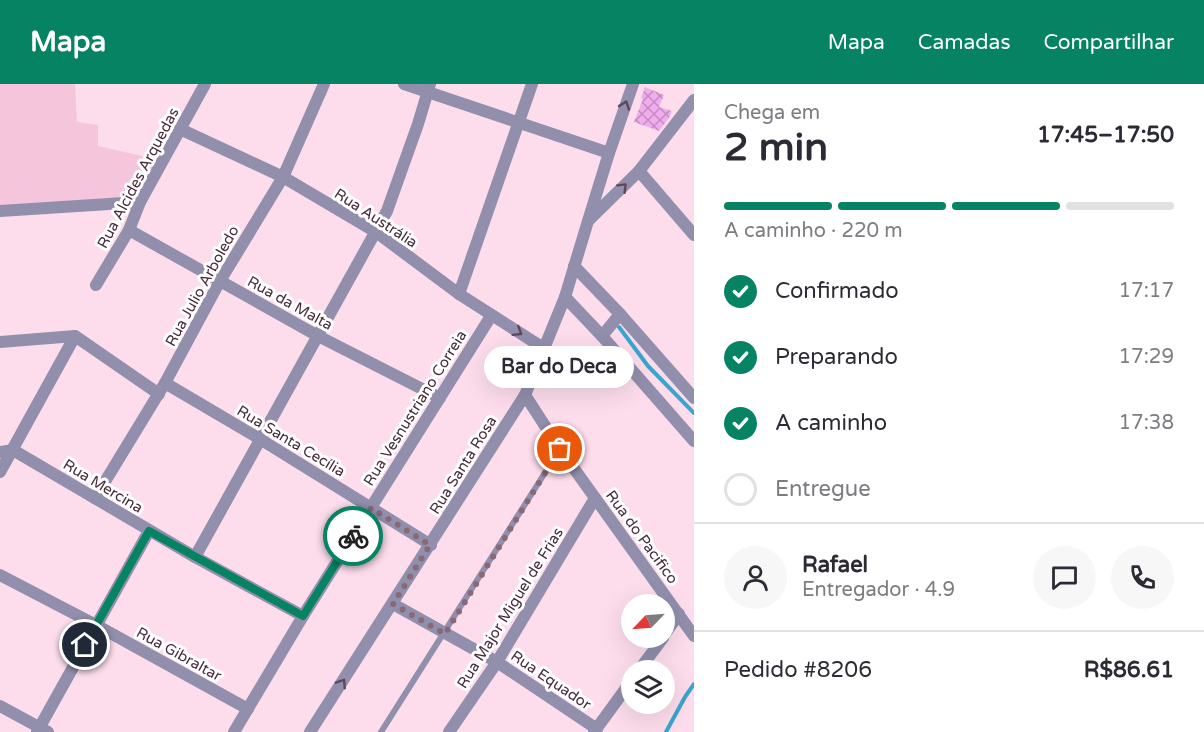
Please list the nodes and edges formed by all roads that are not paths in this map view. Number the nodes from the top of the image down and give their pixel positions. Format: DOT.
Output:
graph roads {
  1 [pos="206,84"];
  2 [pos="324,84"];
  3 [pos="404,84"];
  4 [pos="532,84"];
  5 [pos="633,84"];
  6 [pos="428,87"];
  7 [pos="694,100"];
  8 [pos="520,122"];
  9 [pos="180,129"];
  10 [pos="609,153"];
  11 [pos="639,171"];
  12 [pos="283,177"];
  13 [pos="140,202"];
  14 [pos="0,212"];
  15 [pos="588,221"];
  16 [pos="129,230"];
  17 [pos="376,232"];
  18 [pos="694,235"];
  19 [pos="574,267"];
  20 [pos="220,281"];
  21 [pos="96,285"];
  22 [pos="459,294"];
  23 [pos="565,297"];
  24 [pos="620,314"];
  25 [pos="490,316"];
  26 [pos="75,336"];
  27 [pos="318,336"];
  28 [pos="602,336"];
  29 [pos="0,342"];
  30 [pos="545,349"];
  31 [pos="162,389"];
  32 [pos="525,395"];
  33 [pos="440,398"];
  34 [pos="694,398"];
  35 [pos="260,439"];
  36 [pos="694,441"];
  37 [pos="560,449"];
  38 [pos="13,450"];
  39 [pos="0,452"];
  40 [pos="0,472"];
  41 [pos="95,498"];
  42 [pos="595,498"];
  43 [pos="371,508"];
  44 [pos="149,531"];
  45 [pos="430,545"];
  46 [pos="195,557"];
  47 [pos="0,575"];
  48 [pos="393,604"];
  49 [pos="679,614"];
  50 [pos="303,616"];
  51 [pos="675,620"];
  52 [pos="96,625"];
  53 [pos="445,634"];
  54 [pos="694,636"];
  55 [pos="497,662"];
  56 [pos="621,696"];
  57 [pos="0,706"];
  58 [pos="248,709"];
  59 [pos="41,730"];
  60 [pos="596,730"];
  61 [pos="234,732"];
  62 [pos="310,732"];
  63 [pos="381,732"];
  64 [pos="448,732"];
  1 -- 9 [label="street, Rua Alcides Arquedas"];
  2 -- 12 [label="street, Rua Julio Arboledo"];
  3 -- 6 [label="street"];
  4 -- 8 [label="street"];
  10 -- 5 [label="street, one-way"];
  6 -- 8 [label="street"];
  6 -- 17 [label="street"];
  7 -- 11 [label="street"];
  8 -- 10 [label="street"];
  8 -- 22 [label="street"];
  9 -- 12 [label="street, Rua Austrália"];
  9 -- 13 [label="street, Rua Alcides Arquedas"];
  10 -- 15 [label="street"];
  15 -- 11 [label="street, one-way"];
  11 -- 18 [label="street"];
  12 -- 17 [label="street, Rua Austrália"];
  12 -- 20 [label="street, Rua Julio Arboledo"];
  13 -- 14 [label="street"];
  13 -- 16 [label="street, Rua Alcides Arquedas"];
  15 -- 19 [label="street, Rua Santa Rosa"];
  16 -- 20 [label="street, Rua da Malta"];
  16 -- 21 [label="street, Rua Alcides Arquedas"];
  17 -- 22 [label="street, Rua Austrália"];
  17 -- 27 [label="street"];
  19 -- 23 [label="street, Rua Santa Rosa"];
  19 -- 24 [label="street"];
  20 -- 27 [label="street, Rua da Malta"];
  20 -- 31 [label="street, Rua Julio Arboledo"];
  22 -- 25 [label="street, Rua Austrália"];
  23 -- 28 [label="street"];
  23 -- 30 [label="street, Rua Santa Rosa"];
  24 -- 28 [label="street"];
  24 -- 34 [label="street"];
  25 -- 30 [label="street, Rua Austrália, one-way"];
  25 -- 33 [label="street, Rua Vesnustriano Correia"];
  26 -- 29 [label="street"];
  26 -- 31 [label="street, Rua Santa Cecília"];
  26 -- 38 [label="street"];
  27 -- 33 [label="street, Rua da Malta"];
  27 -- 35 [label="street"];
  28 -- 36 [label="street"];
  30 -- 32 [label="street, Rua Santa Rosa"];
  31 -- 35 [label="street, Rua Santa Cecília"];
  31 -- 41 [label="street, Rua Julio Arboledo"];
  32 -- 37 [label="street, Rua do Pacifico"];
  32 -- 45 [label="street, Rua Santa Rosa"];
  33 -- 43 [label="street, Rua Vesnustriano Correia"];
  35 -- 43 [label="street, Rua Santa Cecília"];
  35 -- 46 [label="street"];
  37 -- 42 [label="street, Rua do Pacifico"];
  37 -- 53 [label="lane"];
  38 -- 39 [label="street"];
  38 -- 40 [label="street"];
  38 -- 41 [label="street, Rua Mercina"];
  41 -- 44 [label="street, Rua Mercina"];
  42 -- 49 [label="street, Rua do Pacifico"];
  42 -- 55 [label="street, Rua Major Miguel de Frias"];
  43 -- 45 [label="street, Rua Santa Cecília"];
  43 -- 50 [label="street, Rua Vesnustriano Correia"];
  44 -- 46 [label="street, Rua Mercina"];
  44 -- 52 [label="street"];
  45 -- 48 [label="street, Rua Santa Rosa"];
  46 -- 50 [label="street, Rua Mercina"];
  47 -- 52 [label="street, Rua Gibraltar"];
  48 -- 53 [label="street, Rua Equador"];
  62 -- 48 [label="street, Rua Santa Rosa, one-way"];
  49 -- 51 [label="street"];
  49 -- 54 [label="street, Rua do Pacifico"];
  50 -- 58 [label="street, Rua Vesnustriano Correia"];
  52 -- 58 [label="street, Rua Gibraltar"];
  52 -- 59 [label="street"];
  53 -- 55 [label="street, Rua Equador"];
  53 -- 63 [label="lane"];
  55 -- 60 [label="street, Rua Equador"];
  55 -- 64 [label="street, Rua Major Miguel de Frias"];
  56 -- 60 [label="street"];
  57 -- 59 [label="street"];
  58 -- 61 [label="street, Rua Vesnustriano Correia"];
}
